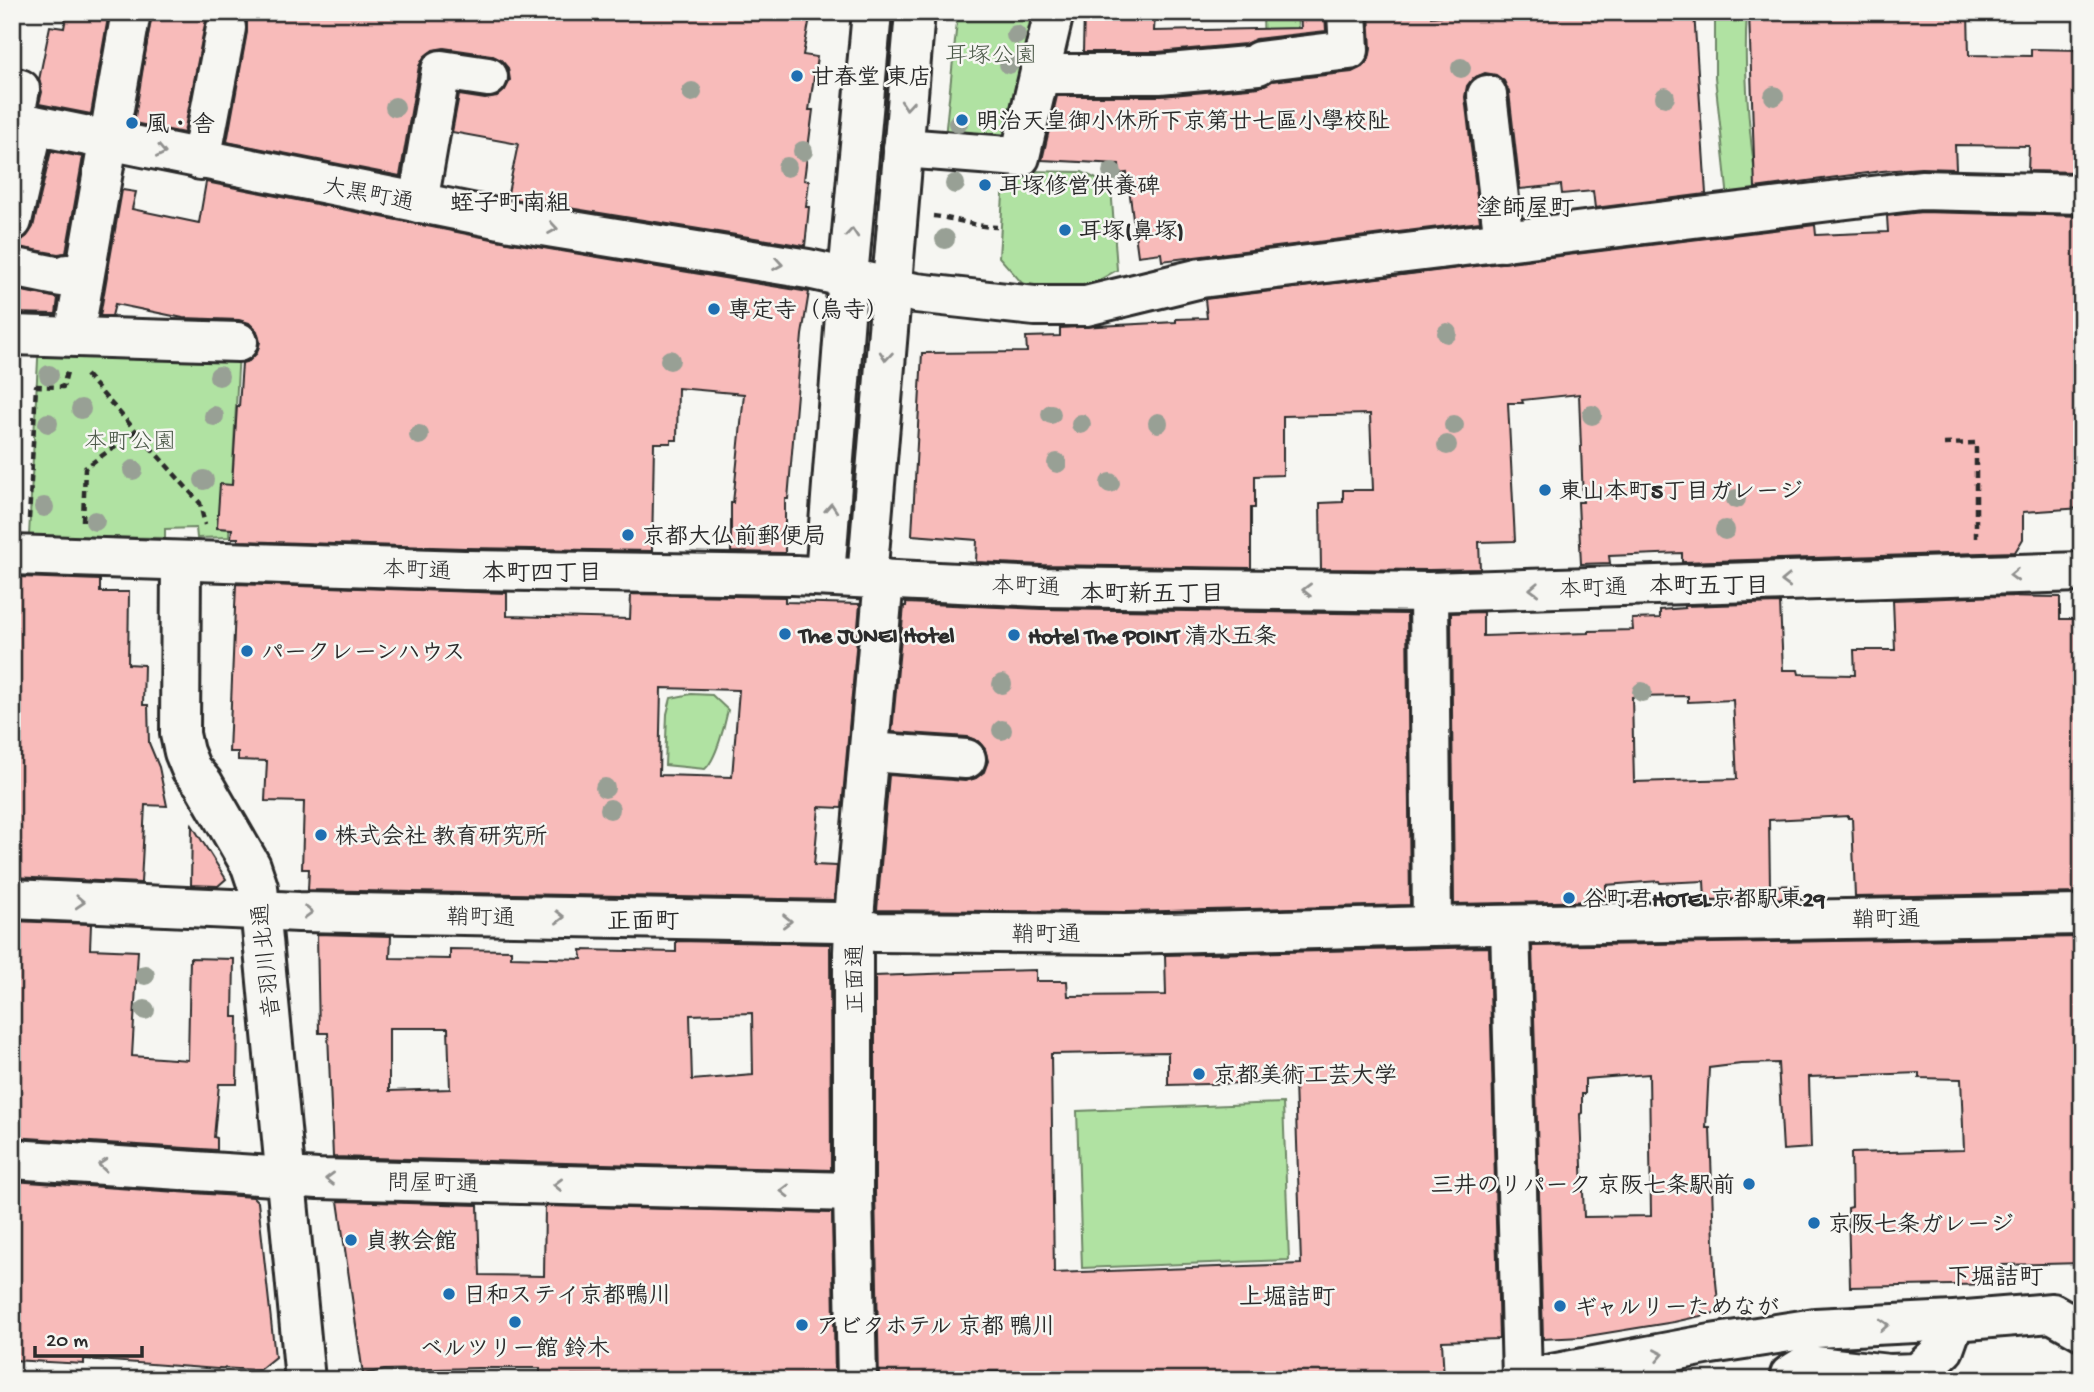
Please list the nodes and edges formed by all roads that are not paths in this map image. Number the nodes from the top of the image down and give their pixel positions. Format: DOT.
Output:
graph roads {
  1 [pos="131,12"];
  2 [pos="872,12"];
  3 [pos="915,12"];
  4 [pos="1054,12"];
  5 [pos="1347,12"];
  6 [pos="226,27"];
  7 [pos="1040,74"];
  8 [pos="488,77"];
  9 [pos="12,87"];
  10 [pos="1487,95"];
  11 [pos="34,125"];
  12 [pos="108,140"];
  13 [pos="903,148"];
  14 [pos="201,160"];
  15 [pos="2082,194"];
  16 [pos="418,203"];
  17 [pos="12,221"];
  18 [pos="1504,242"];
  19 [pos="12,267"];
  20 [pos="848,277"];
  21 [pos="84,278"];
  22 [pos="892,286"];
  23 [pos="12,335"];
  24 [pos="73,340"];
  25 [pos="238,342"];
  26 [pos="20,555"];
  27 [pos="181,561"];
  28 [pos="2082,572"];
  29 [pos="825,576"];
  30 [pos="876,578"];
  31 [pos="1429,592"];
  32 [pos="869,752"];
  33 [pos="966,759"];
  34 [pos="12,899"];
  35 [pos="260,911"];
  36 [pos="2082,915"];
  37 [pos="1510,925"];
  38 [pos="1432,926"];
  39 [pos="854,927"];
  40 [pos="12,1159"];
  41 [pos="286,1177"];
  42 [pos="853,1192"];
  43 [pos="1954,1321"];
  44 [pos="2082,1330"];
  45 [pos="1521,1379"];
  46 [pos="305,1380"];
  47 [pos="857,1380"];
  48 [pos="1790,1380"];
  1 -- 12 [label="street"];
  20 -- 2 [label="street, one-way"];
  3 -- 13 [label="street, 正面通, one-way"];
  4 -- 7 [label="street"];
  5 -- 7 [label="street"];
  6 -- 14 [label="street"];
  7 -- 13 [label="street"];
  8 -- 16 [label="street"];
  9 -- 11 [label="street"];
  10 -- 18 [label="street"];
  11 -- 12 [label="street, 大黒町通"];
  11 -- 17 [label="street"];
  12 -- 14 [label="street, 大黒町通, one-way"];
  12 -- 21 [label="street"];
  13 -- 22 [label="street, 正面通"];
  14 -- 16 [label="street, 大黒町通"];
  15 -- 18 [label="street, 大黒町通"];
  16 -- 20 [label="street, 大黒町通, one-way"];
  18 -- 22 [label="street, 大黒町通"];
  19 -- 21 [label="street"];
  20 -- 22 [label="street, 大黒町通"];
  29 -- 20 [label="street, one-way"];
  21 -- 24 [label="street"];
  22 -- 30 [label="street, 正面通, one-way"];
  23 -- 24 [label="street"];
  24 -- 25 [label="street"];
  26 -- 27 [label="street, 本町通"];
  27 -- 29 [label="street, 本町通"];
  27 -- 35 [label="street, 音羽川北通"];
  28 -- 31 [label="street, 本町通, one-way"];
  29 -- 30 [label="street, 本町通"];
  31 -- 30 [label="street, 本町通, one-way"];
  30 -- 32 [label="street, 正面通"];
  31 -- 38 [label="street"];
  32 -- 33 [label="street"];
  32 -- 39 [label="street, 正面通"];
  34 -- 35 [label="street, 鞘町通, one-way"];
  35 -- 39 [label="street, 鞘町通, one-way"];
  35 -- 41 [label="street, 音羽川北通"];
  36 -- 37 [label="street, 鞘町通"];
  37 -- 38 [label="street, 鞘町通"];
  37 -- 45 [label="street"];
  38 -- 39 [label="street, 鞘町通"];
  39 -- 42 [label="street, 正面通"];
  41 -- 40 [label="street, 問屋町通, one-way"];
  42 -- 41 [label="street, 問屋町通, one-way"];
  41 -- 46 [label="street, 音羽川北通"];
  42 -- 47 [label="street, 正面通"];
  43 -- 44 [label="street"];
  45 -- 43 [label="street, one-way"];
  43 -- 48 [label="street"];
}
